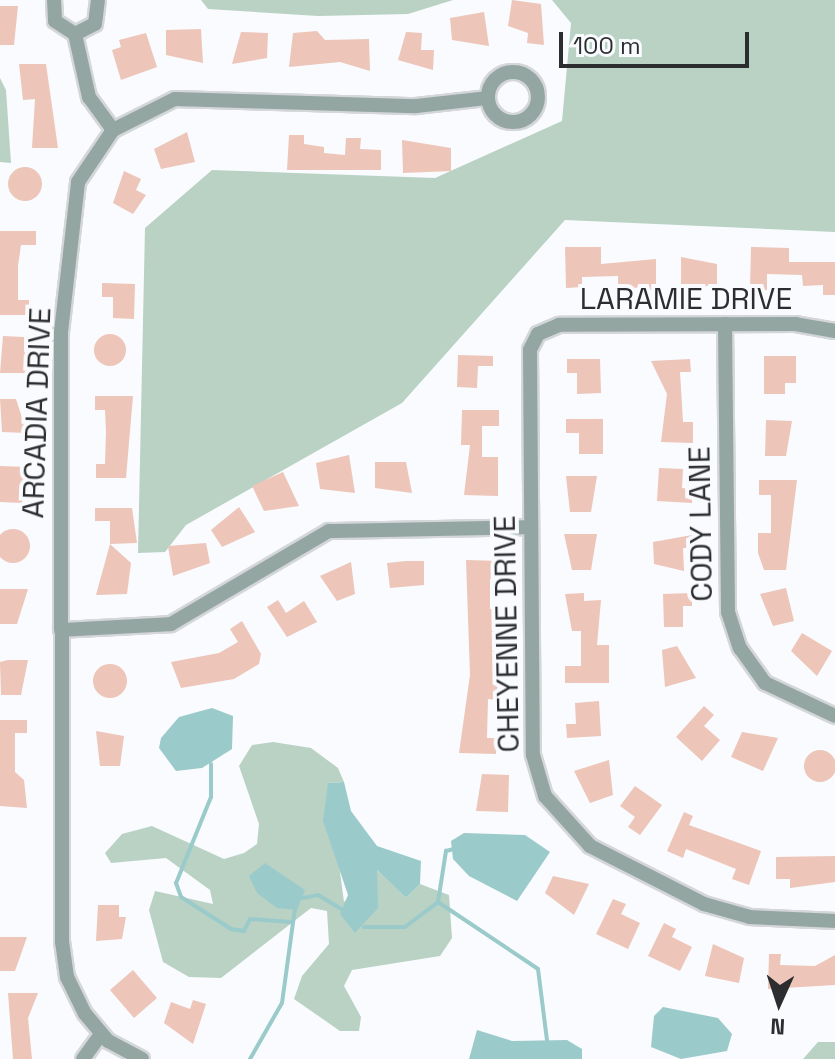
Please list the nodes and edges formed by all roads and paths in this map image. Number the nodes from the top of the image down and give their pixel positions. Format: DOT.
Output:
graph roads {
  1 [pos="54,0"];
  2 [pos="98,0"];
  3 [pos="75,34"];
  4 [pos="487,98"];
  5 [pos="113,130"];
  6 [pos="725,324"];
  7 [pos="835,331"];
  8 [pos="538,334"];
  9 [pos="531,527"];
  10 [pos="61,630"];
  11 [pos="835,716"];
  12 [pos="835,921"];
  13 [pos="101,1034"];
  14 [pos="83,1059"];
  15 [pos="142,1059"];
  1 -- 3 [label="street"];
  2 -- 3 [label="street"];
  3 -- 5 [label="street"];
  4 -- 5 [label="street, ARCADIA DRIVE"];
  5 -- 10 [label="street, ARCADIA DRIVE"];
  6 -- 7 [label="street, LARAMIE DRIVE"];
  6 -- 8 [label="street, LARAMIE DRIVE"];
  6 -- 11 [label="street, CODY LANE"];
  8 -- 9 [label="street, CHEYENNE DRIVE"];
  9 -- 10 [label="street"];
  9 -- 12 [label="street, CHEYENNE DRIVE"];
  10 -- 13 [label="street, ARCADIA DRIVE"];
  13 -- 14 [label="street"];
  13 -- 15 [label="street, ARCADIA DRIVE"];
}
